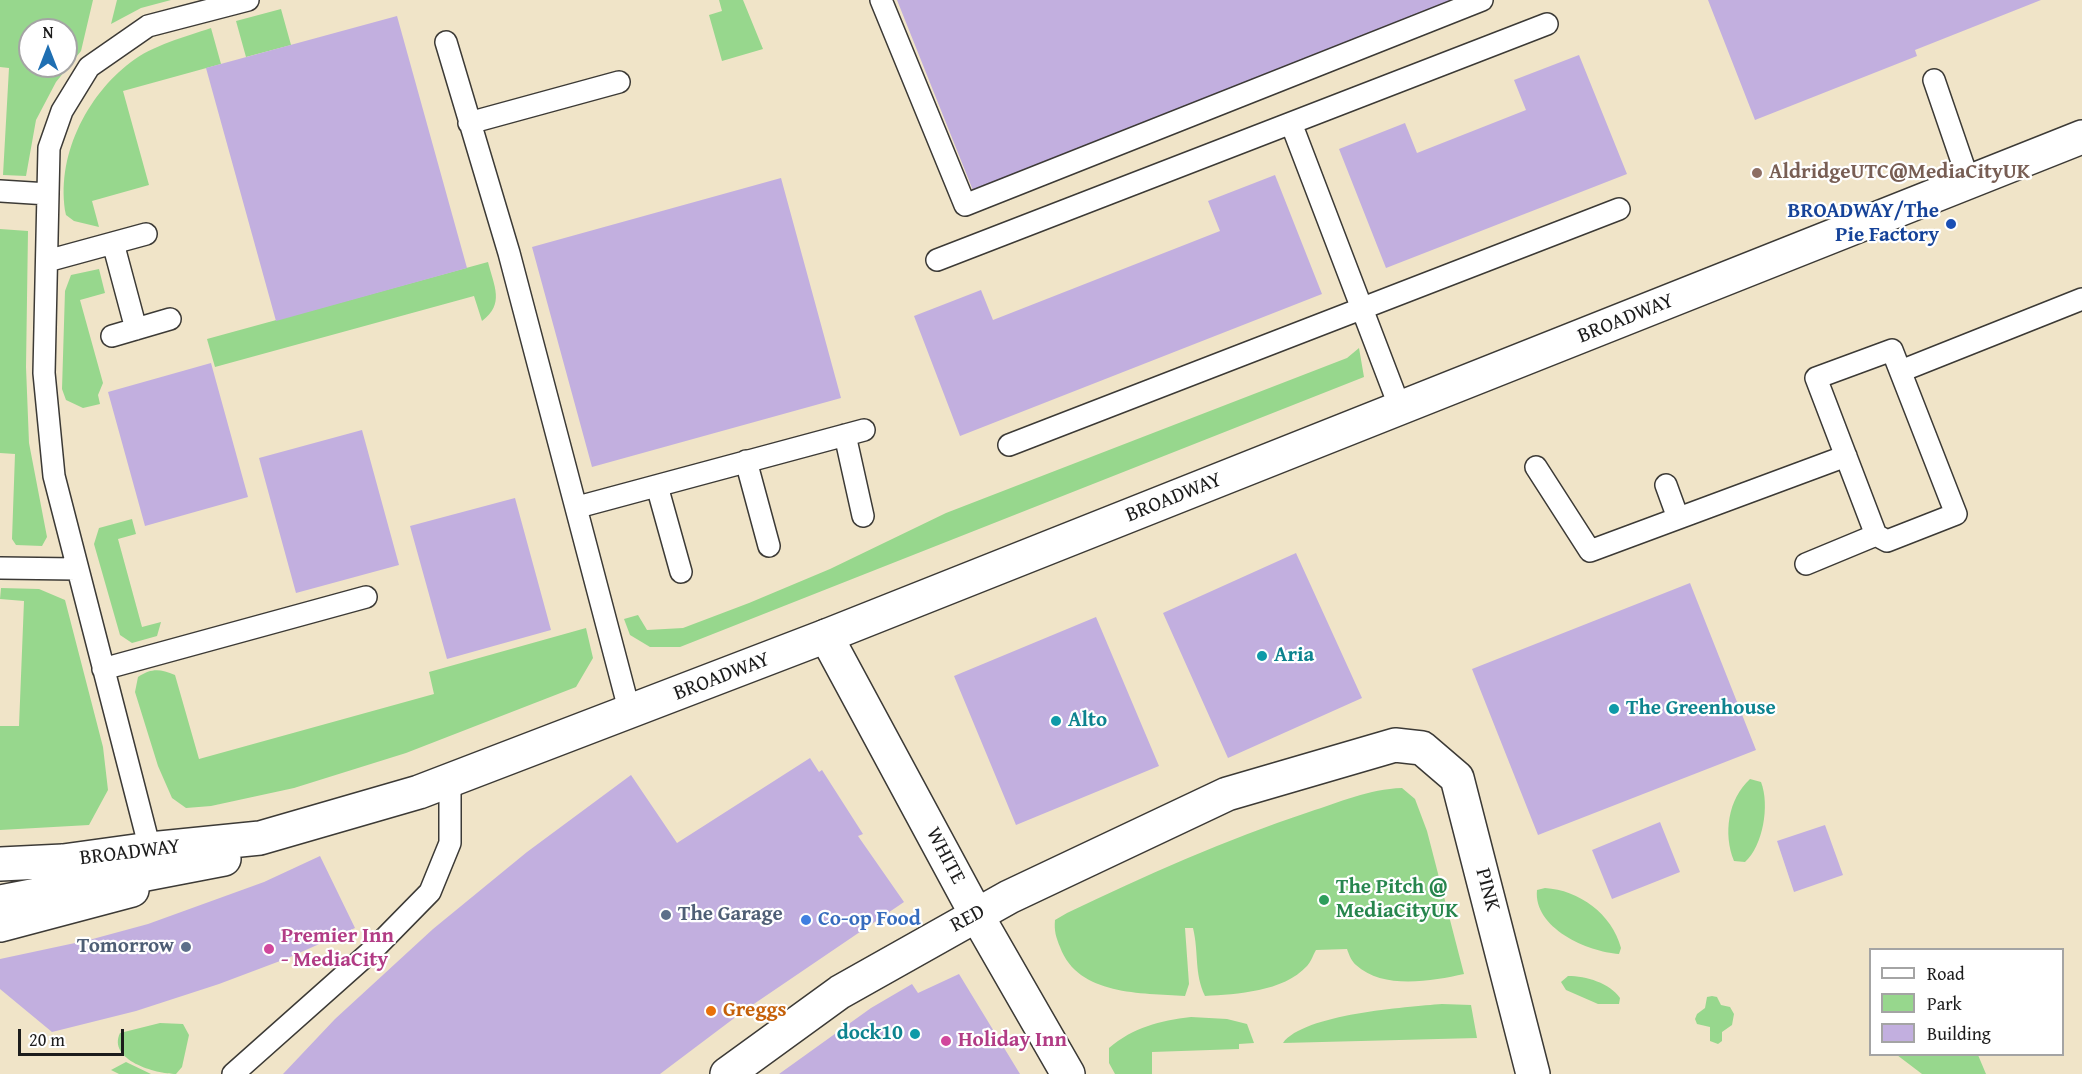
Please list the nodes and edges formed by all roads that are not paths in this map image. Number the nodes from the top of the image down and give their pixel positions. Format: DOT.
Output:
graph roads {
  1 [pos="248,0"];
  2 [pos="881,0"];
  3 [pos="1482,0"];
  4 [pos="1547,24"];
  5 [pos="446,42"];
  6 [pos="1934,81"];
  7 [pos="619,82"];
  8 [pos="469,123"];
  9 [pos="1291,123"];
  10 [pos="2082,137"];
  11 [pos="1969,182"];
  12 [pos="0,191"];
  13 [pos="48,194"];
  14 [pos="1618,209"];
  15 [pos="146,234"];
  16 [pos="113,243"];
  17 [pos="937,260"];
  18 [pos="47,261"];
  19 [pos="2082,299"];
  20 [pos="1363,308"];
  21 [pos="170,320"];
  22 [pos="136,329"];
  23 [pos="112,336"];
  24 [pos="1901,371"];
  25 [pos="1400,408"];
  26 [pos="1009,445"];
  27 [pos="1846,456"];
  28 [pos="746,461"];
  29 [pos="1536,467"];
  30 [pos="1666,485"];
  31 [pos="657,486"];
  32 [pos="578,507"];
  33 [pos="863,516"];
  34 [pos="1678,519"];
  35 [pos="1876,535"];
  36 [pos="769,546"];
  37 [pos="1806,564"];
  38 [pos="0,568"];
  39 [pos="76,569"];
  40 [pos="681,572"];
  41 [pos="366,597"];
  42 [pos="826,636"];
  43 [pos="103,669"];
  44 [pos="630,713"];
  45 [pos="1395,745"];
  46 [pos="450,780"];
  47 [pos="260,838"];
  48 [pos="150,849"];
  49 [pos="219,862"];
  50 [pos="0,864"];
  51 [pos="0,902"];
  52 [pos="976,914"];
  53 [pos="0,925"];
  54 [pos="233,1074"];
  55 [pos="727,1074"];
  56 [pos="1068,1074"];
  57 [pos="1533,1074"];
  1 -- 13 [label="lane"];
  2 -- 3 [label="lane"];
  4 -- 9 [label="lane"];
  5 -- 8 [label="lane"];
  6 -- 11 [label="lane"];
  7 -- 8 [label="lane"];
  8 -- 32 [label="lane"];
  9 -- 17 [label="lane"];
  9 -- 20 [label="lane"];
  10 -- 11 [label="street, BROADWAY"];
  11 -- 25 [label="street, BROADWAY"];
  12 -- 13 [label="lane"];
  13 -- 18 [label="lane"];
  14 -- 20 [label="lane"];
  15 -- 16 [label="lane"];
  16 -- 18 [label="lane"];
  16 -- 22 [label="lane"];
  18 -- 39 [label="lane"];
  19 -- 24 [label="lane"];
  20 -- 25 [label="lane"];
  20 -- 26 [label="lane"];
  21 -- 22 [label="lane"];
  22 -- 23 [label="lane"];
  24 -- 27 [label="lane"];
  24 -- 35 [label="lane"];
  25 -- 42 [label="street, BROADWAY"];
  27 -- 34 [label="lane"];
  27 -- 35 [label="lane"];
  28 -- 31 [label="lane"];
  28 -- 33 [label="lane"];
  28 -- 36 [label="lane"];
  29 -- 34 [label="lane"];
  30 -- 34 [label="lane"];
  31 -- 32 [label="lane"];
  31 -- 40 [label="lane"];
  32 -- 44 [label="lane"];
  35 -- 37 [label="lane"];
  38 -- 39 [label="lane"];
  39 -- 43 [label="lane"];
  41 -- 43 [label="lane"];
  42 -- 44 [label="street, BROADWAY"];
  42 -- 52 [label="street, WHITE"];
  43 -- 48 [label="lane"];
  44 -- 46 [label="street, BROADWAY"];
  45 -- 52 [label="street, RED"];
  45 -- 57 [label="street, PINK"];
  46 -- 47 [label="street, BROADWAY"];
  46 -- 54 [label="lane"];
  47 -- 48 [label="street, BROADWAY"];
  47 -- 49 [label="street, BROADWAY"];
  48 -- 50 [label="street, BROADWAY"];
  49 -- 51 [label="street, BROADWAY"];
  49 -- 53 [label="street, BROADWAY"];
  52 -- 55 [label="street, RED"];
  52 -- 56 [label="street, WHITE"];
}
